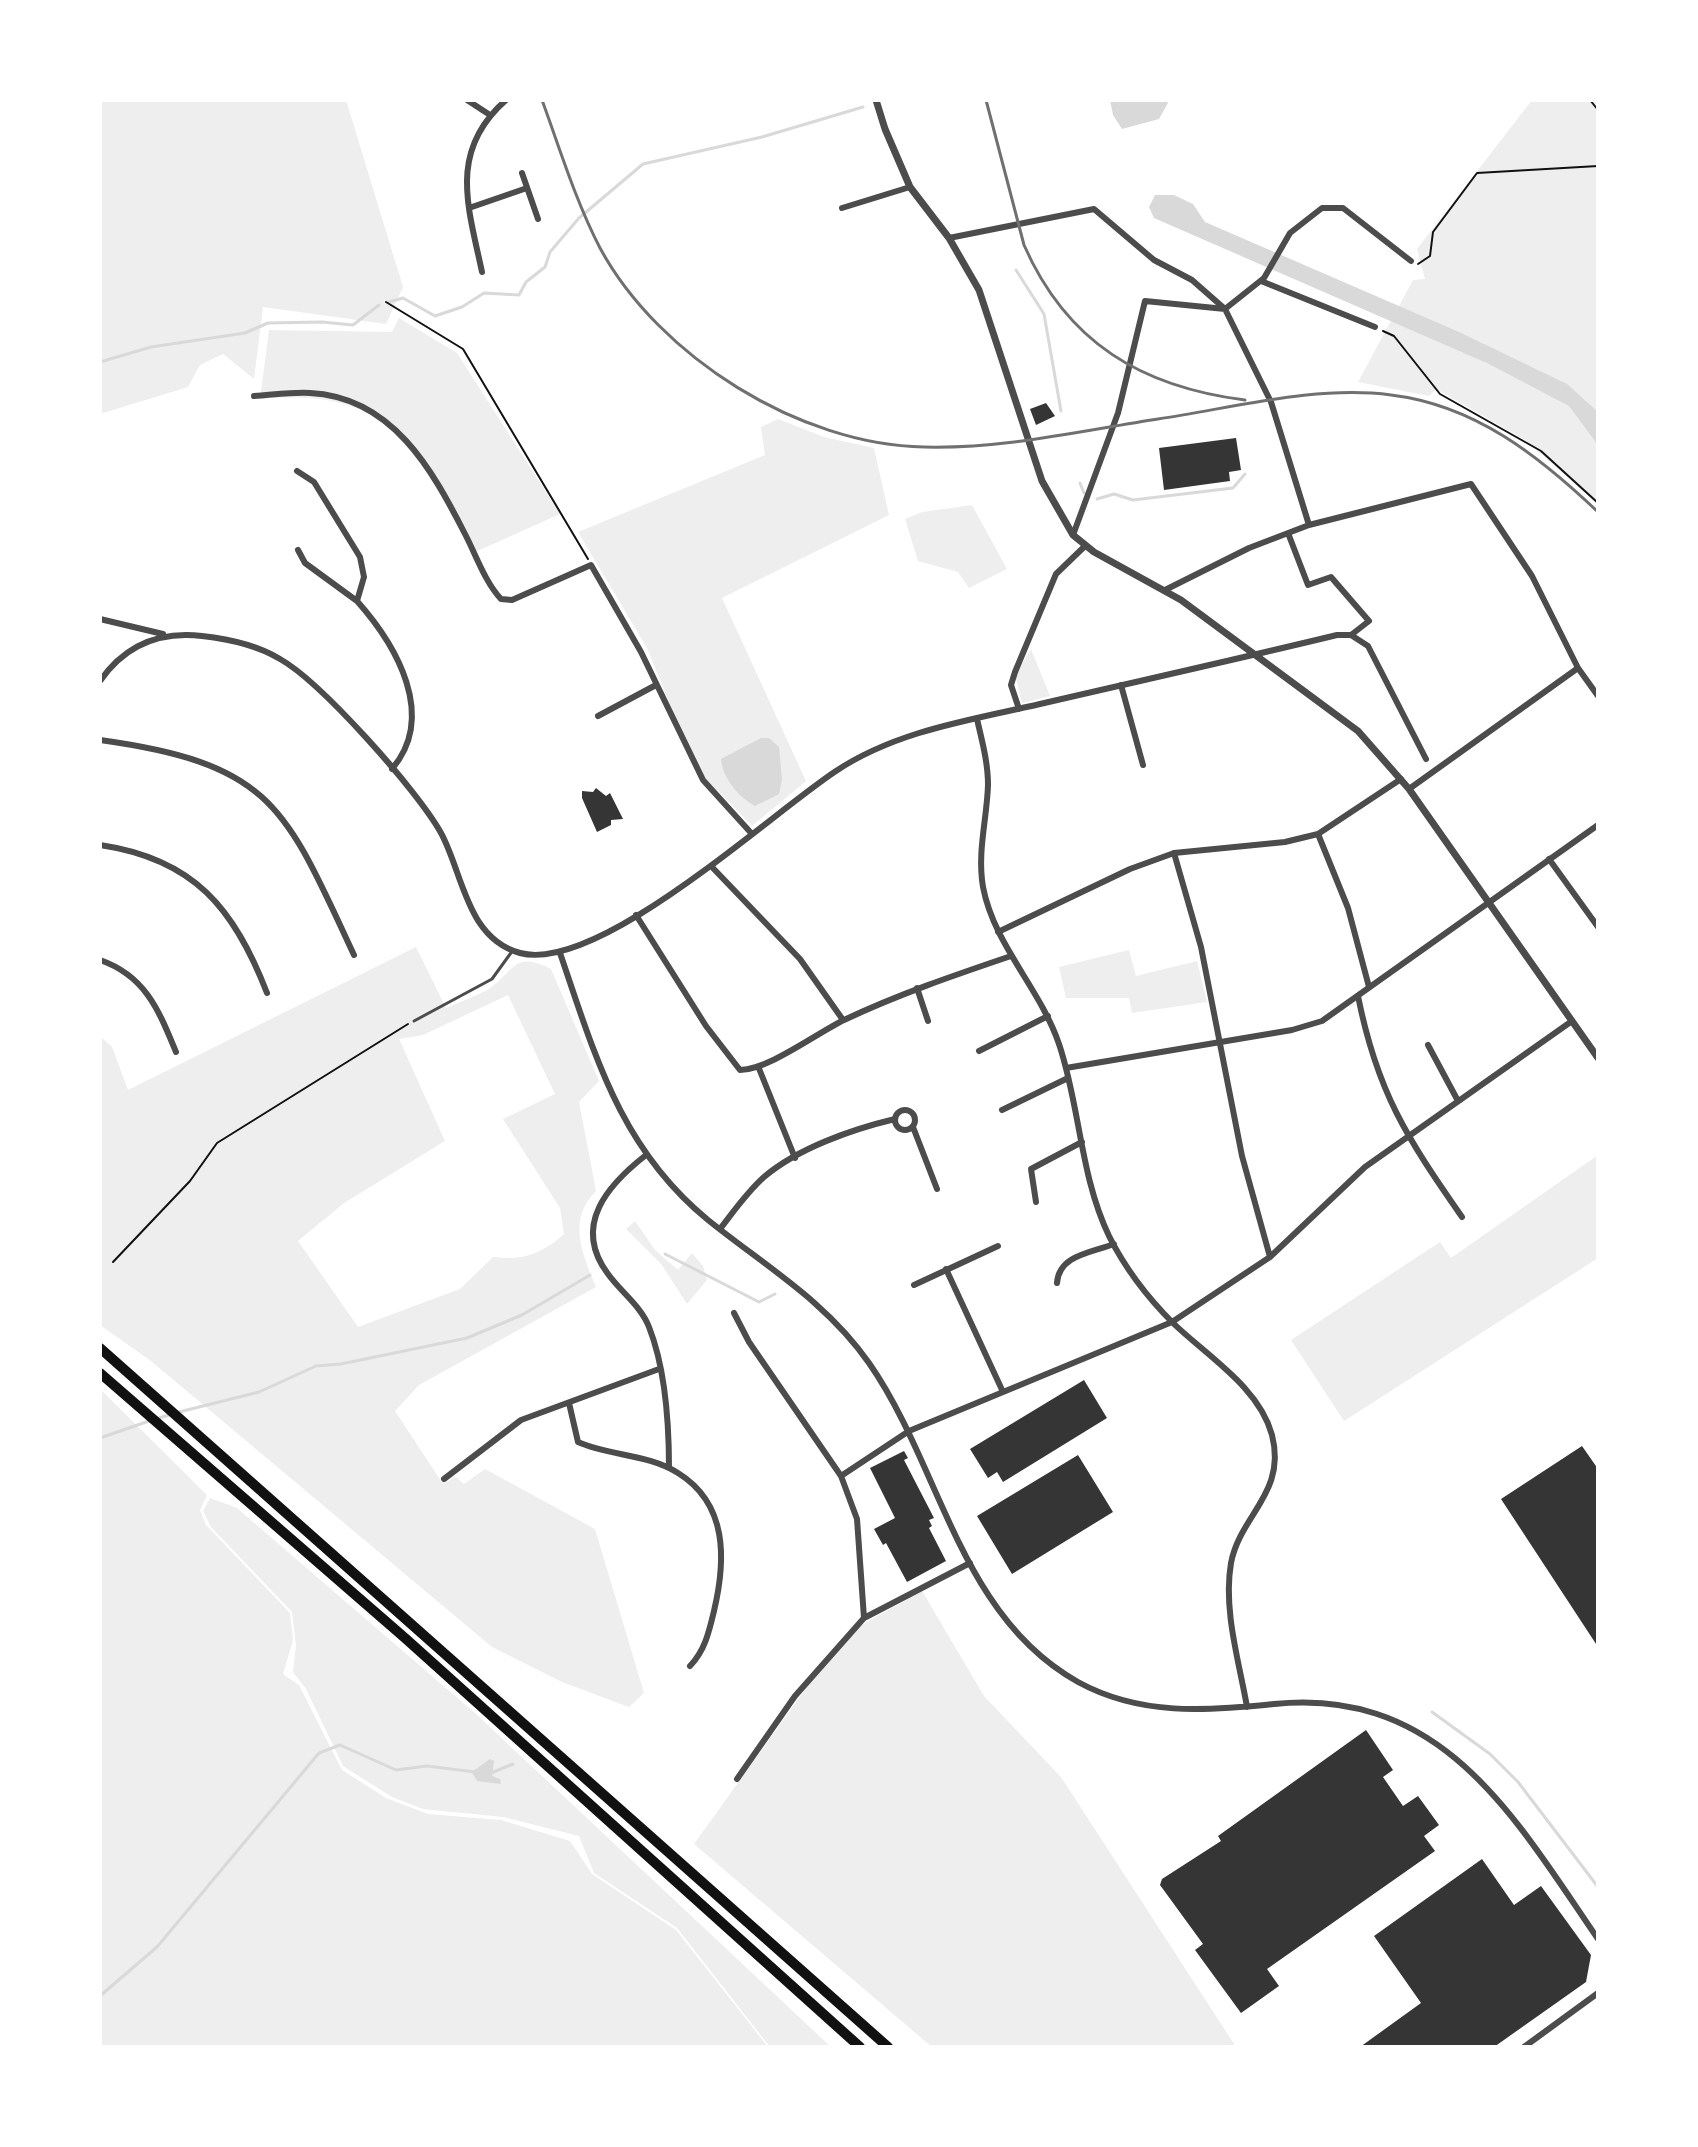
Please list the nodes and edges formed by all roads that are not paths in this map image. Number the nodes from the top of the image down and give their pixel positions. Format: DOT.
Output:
graph roads {
  1 [pos="467,100"];
  2 [pos="506,100"];
  3 [pos="876,100"];
  4 [pos="490,115"];
  5 [pos="522,173"];
  6 [pos="910,187"];
  7 [pos="527,188"];
  8 [pos="469,208"];
  9 [pos="842,208"];
  10 [pos="538,219"];
  11 [pos="949,238"];
  12 [pos="1411,261"];
  13 [pos="482,272"];
  14 [pos="1263,280"];
  15 [pos="1225,309"];
  16 [pos="1375,327"];
  17 [pos="254,396"];
  18 [pos="297,471"];
  19 [pos="1309,525"];
  20 [pos="1288,533"];
  21 [pos="1073,535"];
  22 [pos="1085,546"];
  23 [pos="298,550"];
  24 [pos="1165,590"];
  25 [pos="357,601"];
  26 [pos="100,619"];
  27 [pos="166,635"];
  28 [pos="1351,635"];
  29 [pos="1258,654"];
  30 [pos="1578,668"];
  31 [pos="100,681"];
  32 [pos="656,685"];
  33 [pos="1121,685"];
  34 [pos="1598,696"];
  35 [pos="1019,709"];
  36 [pos="598,716"];
  37 [pos="977,719"];
  38 [pos="100,740"];
  39 [pos="1426,759"];
  40 [pos="1143,765"];
  41 [pos="392,769"];
  42 [pos="1401,779"];
  43 [pos="1409,789"];
  44 [pos="1598,825"];
  45 [pos="752,834"];
  46 [pos="1318,834"];
  47 [pos="100,845"];
  48 [pos="1174,853"];
  49 [pos="1549,859"];
  50 [pos="711,866"];
  51 [pos="1489,901"];
  52 [pos="636,915"];
  53 [pos="1598,927"];
  54 [pos="998,932"];
  55 [pos="513,950"];
  56 [pos="560,953"];
  57 [pos="354,955"];
  58 [pos="1011,956"];
  59 [pos="100,960"];
  60 [pos="1369,987"];
  61 [pos="917,988"];
  62 [pos="267,993"];
  63 [pos="1358,996"];
  64 [pos="1048,1016"];
  65 [pos="843,1020"];
  66 [pos="414,1021"];
  67 [pos="928,1021"];
  68 [pos="1572,1021"];
  69 [pos="1221,1041"];
  70 [pos="1428,1045"];
  71 [pos="979,1051"];
  72 [pos="176,1052"];
  73 [pos="1598,1058"];
  74 [pos="758,1066"];
  75 [pos="1066,1068"];
  76 [pos="1068,1078"];
  77 [pos="1458,1101"];
  78 [pos="1002,1110"];
  79 [pos="895,1119"];
  80 [pos="913,1127"];
  81 [pos="1407,1137"];
  82 [pos="1082,1142"];
  83 [pos="646,1155"];
  84 [pos="795,1158"];
  85 [pos="937,1189"];
  86 [pos="1036,1202"];
  87 [pos="1462,1217"];
  88 [pos="720,1229"];
  89 [pos="1114,1244"];
  90 [pos="998,1246"];
  91 [pos="1270,1257"];
  92 [pos="946,1269"];
  93 [pos="1057,1283"];
  94 [pos="914,1285"];
  95 [pos="734,1313"];
  96 [pos="1172,1322"];
  97 [pos="100,1348"];
  98 [pos="659,1369"];
  99 [pos="100,1373"];
  100 [pos="1003,1392"];
  101 [pos="569,1403"];
  102 [pos="909,1431"];
  103 [pos="669,1468"];
  104 [pos="841,1476"];
  105 [pos="444,1479"];
  106 [pos="970,1563"];
  107 [pos="864,1618"];
  108 [pos="690,1666"];
  109 [pos="1247,1707"];
  110 [pos="737,1779"];
  111 [pos="1598,1939"];
  112 [pos="1598,1993"];
  113 [pos="1535,2039"];
  114 [pos="860,2047"];
  115 [pos="888,2047"];
  116 [pos="1524,2047"];
  117 [pos="1541,2047"];
  1 -- 4 [label="street"];
  2 -- 4 [label="street"];
  3 -- 6 [label="street"];
  4 -- 8 [label="street"];
  5 -- 7 [label="street"];
  6 -- 9 [label="street"];
  6 -- 11 [label="street"];
  7 -- 8 [label="street"];
  7 -- 10 [label="street"];
  8 -- 13 [label="street"];
  11 -- 15 [label="street"];
  11 -- 21 [label="street"];
  12 -- 14 [label="street"];
  14 -- 15 [label="street"];
  14 -- 16 [label="street"];
  15 -- 19 [label="street"];
  15 -- 21 [label="street"];
  17 -- 32 [label="street"];
  18 -- 25 [label="street"];
  19 -- 20 [label="street"];
  19 -- 30 [label="street"];
  20 -- 24 [label="street"];
  20 -- 28 [label="street"];
  21 -- 22 [label="street"];
  22 -- 24 [label="street"];
  22 -- 35 [label="street"];
  23 -- 25 [label="street"];
  24 -- 29 [label="street"];
  25 -- 41 [label="street"];
  26 -- 27 [label="street"];
  27 -- 31 [label="street"];
  27 -- 41 [label="street"];
  28 -- 29 [label="street"];
  28 -- 39 [label="street"];
  29 -- 33 [label="street"];
  29 -- 42 [label="street"];
  30 -- 34 [label="street"];
  30 -- 43 [label="street"];
  32 -- 36 [label="street"];
  32 -- 45 [label="street"];
  33 -- 35 [label="street"];
  33 -- 40 [label="street"];
  35 -- 37 [label="street"];
  37 -- 45 [label="street"];
  37 -- 54 [label="street"];
  38 -- 57 [label="street"];
  41 -- 55 [label="street"];
  42 -- 43 [label="street"];
  42 -- 46 [label="street"];
  43 -- 51 [label="street"];
  44 -- 49 [label="street"];
  45 -- 50 [label="street"];
  46 -- 48 [label="street"];
  46 -- 60 [label="street"];
  47 -- 62 [label="street"];
  48 -- 54 [label="street"];
  48 -- 69 [label="street"];
  49 -- 51 [label="street"];
  49 -- 53 [label="street"];
  50 -- 52 [label="street"];
  50 -- 65 [label="street"];
  51 -- 60 [label="street"];
  51 -- 68 [label="street"];
  52 -- 56 [label="street"];
  52 -- 74 [label="street"];
  54 -- 58 [label="street"];
  55 -- 56 [label="street"];
  55 -- 66 [label="lane"];
  56 -- 83 [label="street"];
  58 -- 61 [label="street"];
  58 -- 64 [label="street"];
  59 -- 72 [label="street"];
  60 -- 63 [label="street"];
  61 -- 65 [label="street"];
  61 -- 67 [label="street"];
  63 -- 69 [label="street"];
  63 -- 81 [label="street"];
  64 -- 71 [label="street"];
  64 -- 75 [label="street"];
  65 -- 74 [label="street"];
  68 -- 73 [label="street"];
  68 -- 77 [label="street"];
  69 -- 75 [label="street"];
  69 -- 91 [label="street"];
  70 -- 77 [label="street"];
  74 -- 84 [label="street"];
  75 -- 76 [label="street"];
  76 -- 78 [label="street"];
  76 -- 82 [label="street"];
  77 -- 81 [label="street"];
  79 -- 80 [label="street"];
  79 -- 80 [label="street"];
  79 -- 84 [label="street"];
  80 -- 85 [label="street"];
  81 -- 87 [label="street"];
  81 -- 91 [label="street"];
  82 -- 86 [label="street"];
  82 -- 89 [label="street"];
  83 -- 88 [label="street"];
  83 -- 98 [label="street"];
  84 -- 88 [label="street"];
  88 -- 102 [label="street"];
  89 -- 93 [label="street"];
  89 -- 96 [label="street"];
  90 -- 92 [label="street"];
  91 -- 96 [label="street"];
  92 -- 94 [label="street"];
  92 -- 100 [label="street"];
  95 -- 104 [label="street"];
  96 -- 100 [label="street"];
  96 -- 109 [label="street"];
  97 -- 115 [label="highway"];
  98 -- 101 [label="street"];
  98 -- 103 [label="street"];
  99 -- 114 [label="highway"];
  100 -- 102 [label="street"];
  101 -- 103 [label="street"];
  101 -- 105 [label="street"];
  102 -- 104 [label="street"];
  102 -- 106 [label="street"];
  103 -- 108 [label="street"];
  104 -- 107 [label="street"];
  106 -- 107 [label="street"];
  106 -- 109 [label="street"];
  107 -- 110 [label="street"];
  109 -- 111 [label="street"];
  112 -- 113 [label="street"];
  113 -- 116 [label="street"];
  113 -- 117 [label="lane"];
}
